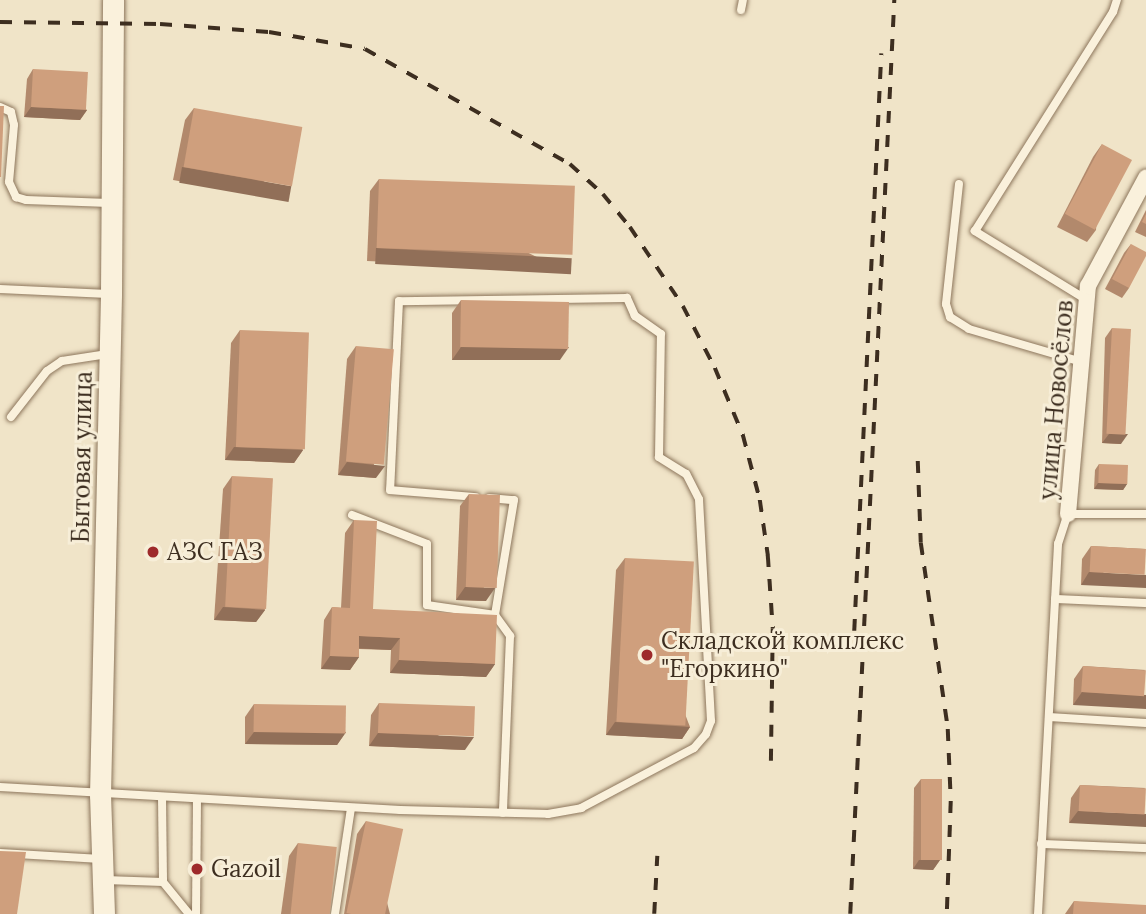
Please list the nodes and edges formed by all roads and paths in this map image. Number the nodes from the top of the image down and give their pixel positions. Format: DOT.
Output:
graph roads {
  1 [pos="113,0"];
  2 [pos="743,0"];
  3 [pos="1116,0"];
  4 [pos="741,10"];
  5 [pos="0,107"];
  6 [pos="1146,178"];
  7 [pos="959,184"];
  8 [pos="112,203"];
  9 [pos="0,289"];
  10 [pos="111,294"];
  11 [pos="1087,300"];
  12 [pos="110,354"];
  13 [pos="1082,362"];
  14 [pos="11,417"];
  15 [pos="1068,514"];
  16 [pos="1146,514"];
  17 [pos="352,515"];
  18 [pos="1055,599"];
  19 [pos="1146,603"];
  20 [pos="495,615"];
  21 [pos="1049,717"];
  22 [pos="1146,723"];
  23 [pos="0,787"];
  24 [pos="100,795"];
  25 [pos="162,798"];
  26 [pos="197,800"];
  27 [pos="351,808"];
  28 [pos="503,813"];
  29 [pos="1041,844"];
  30 [pos="1146,848"];
  31 [pos="0,853"];
  32 [pos="102,869"];
  33 [pos="163,882"];
  34 [pos="104,914"];
  35 [pos="189,914"];
  36 [pos="195,914"];
  37 [pos="335,914"];
  38 [pos="1038,914"];
  1 -- 8 [label="main road, Бытовая улица"];
  2 -- 4 [label="lane"];
  3 -- 11 [label="lane"];
  5 -- 8 [label="lane"];
  6 -- 11 [label="street, улица Новосёлов"];
  7 -- 13 [label="lane"];
  8 -- 10 [label="main road, Бытовая улица"];
  9 -- 10 [label="lane"];
  10 -- 12 [label="main road, Бытовая улица"];
  11 -- 13 [label="street, улица Новосёлов"];
  12 -- 14 [label="lane"];
  12 -- 24 [label="main road, Бытовая улица"];
  13 -- 15 [label="street, улица Новосёлов"];
  15 -- 16 [label="lane"];
  15 -- 18 [label="lane"];
  17 -- 20 [label="lane"];
  18 -- 19 [label="lane"];
  18 -- 21 [label="lane"];
  20 -- 28 [label="lane"];
  20 -- 28 [label="lane"];
  21 -- 22 [label="lane"];
  21 -- 29 [label="lane"];
  23 -- 24 [label="lane"];
  24 -- 25 [label="lane"];
  24 -- 32 [label="main road, Бытовая улица"];
  25 -- 26 [label="lane"];
  25 -- 33 [label="lane"];
  26 -- 27 [label="lane"];
  26 -- 36 [label="lane"];
  27 -- 28 [label="lane"];
  27 -- 37 [label="lane"];
  29 -- 30 [label="lane"];
  29 -- 38 [label="lane"];
  31 -- 32 [label="lane"];
  32 -- 33 [label="lane"];
  32 -- 34 [label="main road, Бытовая улица"];
  33 -- 35 [label="lane"];
}
